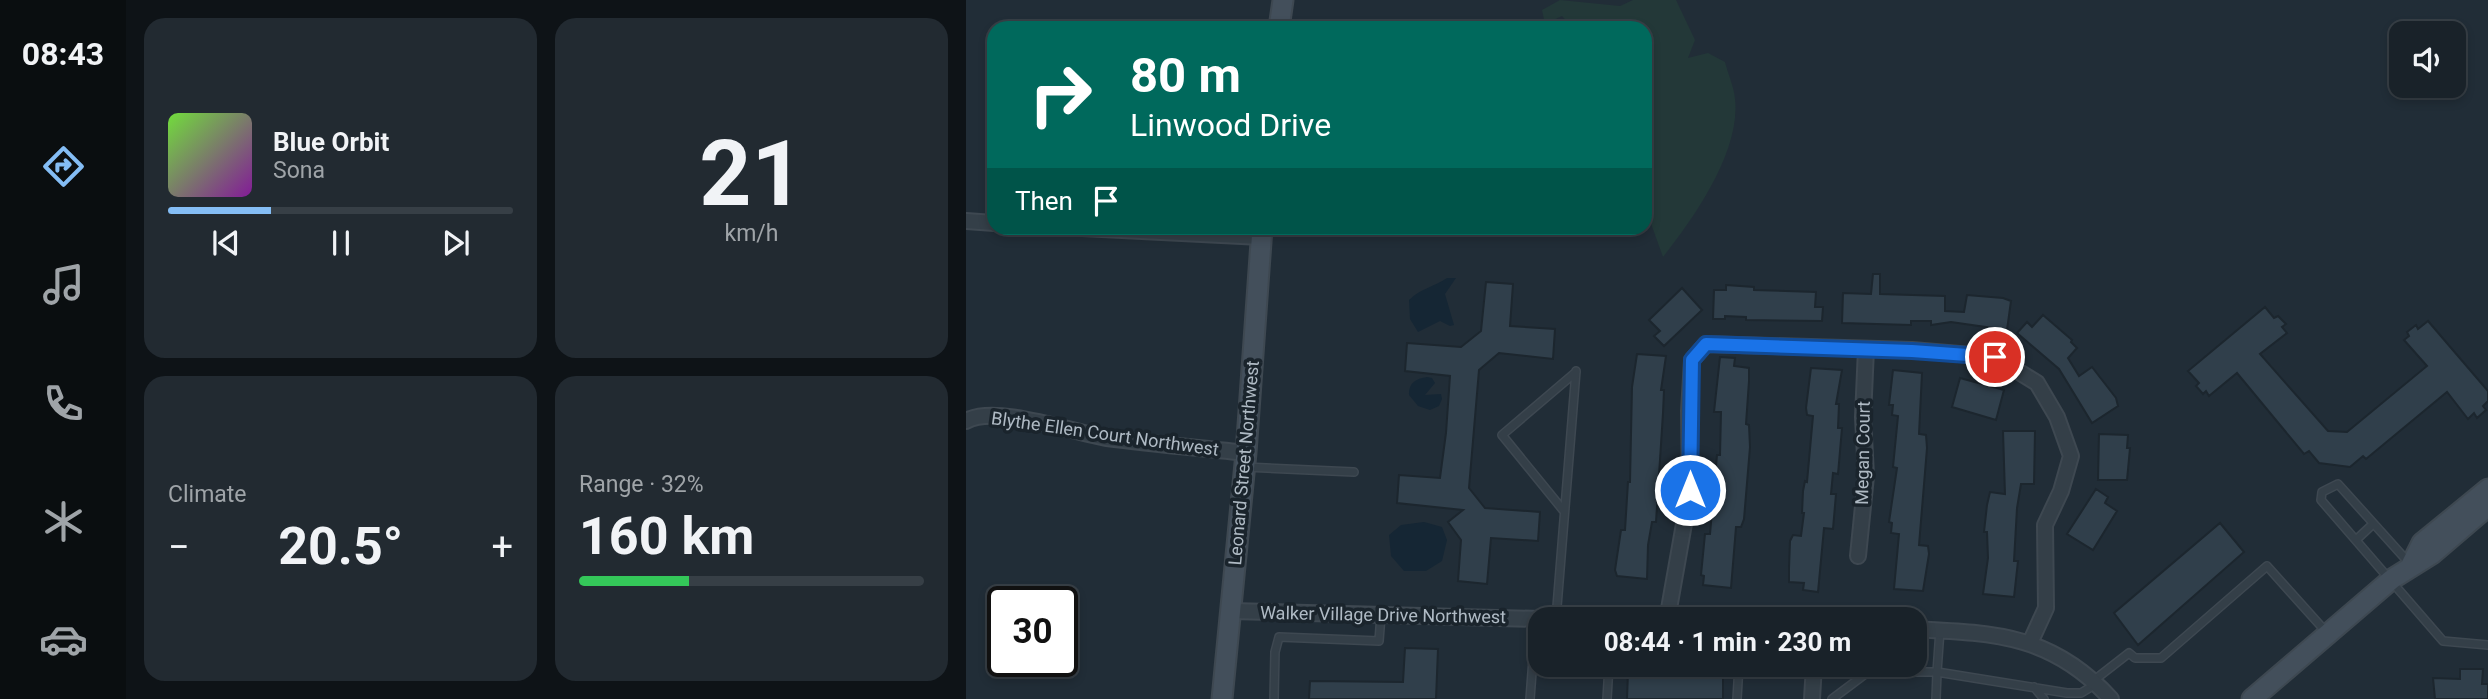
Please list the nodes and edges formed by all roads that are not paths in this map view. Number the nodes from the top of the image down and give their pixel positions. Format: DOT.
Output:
graph roads {
  1 [pos="1283,0"];
  2 [pos="1280,21"];
  3 [pos="966,221"];
  4 [pos="987,222"];
  5 [pos="1262,235"];
  6 [pos="1866,349"];
  7 [pos="966,422"];
  8 [pos="1245,460"];
  9 [pos="1354,471"];
  10 [pos="2488,489"];
  11 [pos="2488,506"];
  12 [pos="1563,511"];
  13 [pos="2373,524"];
  14 [pos="2357,539"];
  15 [pos="1858,556"];
  16 [pos="2411,565"];
  17 [pos="2392,579"];
  18 [pos="1557,607"];
  19 [pos="1669,607"];
  20 [pos="1231,611"];
  21 [pos="1381,615"];
  22 [pos="1528,618"];
  23 [pos="1927,630"];
  24 [pos="1940,630"];
  25 [pos="2328,634"];
  26 [pos="2030,643"];
  27 [pos="2488,645"];
  28 [pos="1937,672"];
  29 [pos="1533,677"];
  30 [pos="1608,677"];
  31 [pos="1738,677"];
  32 [pos="1813,677"];
  33 [pos="2095,682"];
  34 [pos="2034,687"];
  35 [pos="1222,699"];
  36 [pos="1274,699"];
  37 [pos="1530,699"];
  38 [pos="1607,699"];
  39 [pos="1737,699"];
  40 [pos="1812,699"];
  41 [pos="1832,699"];
  42 [pos="1936,699"];
  43 [pos="2043,699"];
  44 [pos="2111,699"];
  45 [pos="2252,699"];
  1 -- 2 [label="main road"];
  3 -- 4 [label="street"];
  5 -- 8 [label="main road, Leonard Street Northwest"];
  6 -- 15 [label="street, Megan Court"];
  6 -- 19 [label="street"];
  6 -- 26 [label="street"];
  7 -- 8 [label="street, Blythe Ellen Court Northwest"];
  8 -- 9 [label="lane"];
  8 -- 20 [label="main road, Leonard Street Northwest"];
  10 -- 16 [label="main road"];
  11 -- 16 [label="main road"];
  12 -- 12 [label="lane"];
  12 -- 18 [label="lane"];
  13 -- 14 [label="lane"];
  13 -- 14 [label="lane"];
  13 -- 16 [label="lane"];
  14 -- 17 [label="lane"];
  16 -- 17 [label="main road"];
  17 -- 25 [label="main road"];
  17 -- 27 [label="lane"];
  20 -- 21 [label="street, Walker Village Drive Northwest"];
  20 -- 35 [label="main road, Leonard Street Northwest"];
  21 -- 22 [label="street, Walker Village Drive Northwest"];
  21 -- 36 [label="lane"];
  23 -- 24 [label="street"];
  24 -- 26 [label="street"];
  24 -- 28 [label="lane"];
  25 -- 33 [label="lane"];
  25 -- 45 [label="main road"];
  26 -- 33 [label="street"];
  28 -- 34 [label="lane"];
  28 -- 41 [label="lane"];
  28 -- 42 [label="lane"];
  29 -- 37 [label="lane"];
  30 -- 38 [label="lane"];
  31 -- 39 [label="lane"];
  32 -- 40 [label="street"];
  33 -- 34 [label="lane"];
  33 -- 44 [label="street"];
  34 -- 43 [label="lane"];
}
